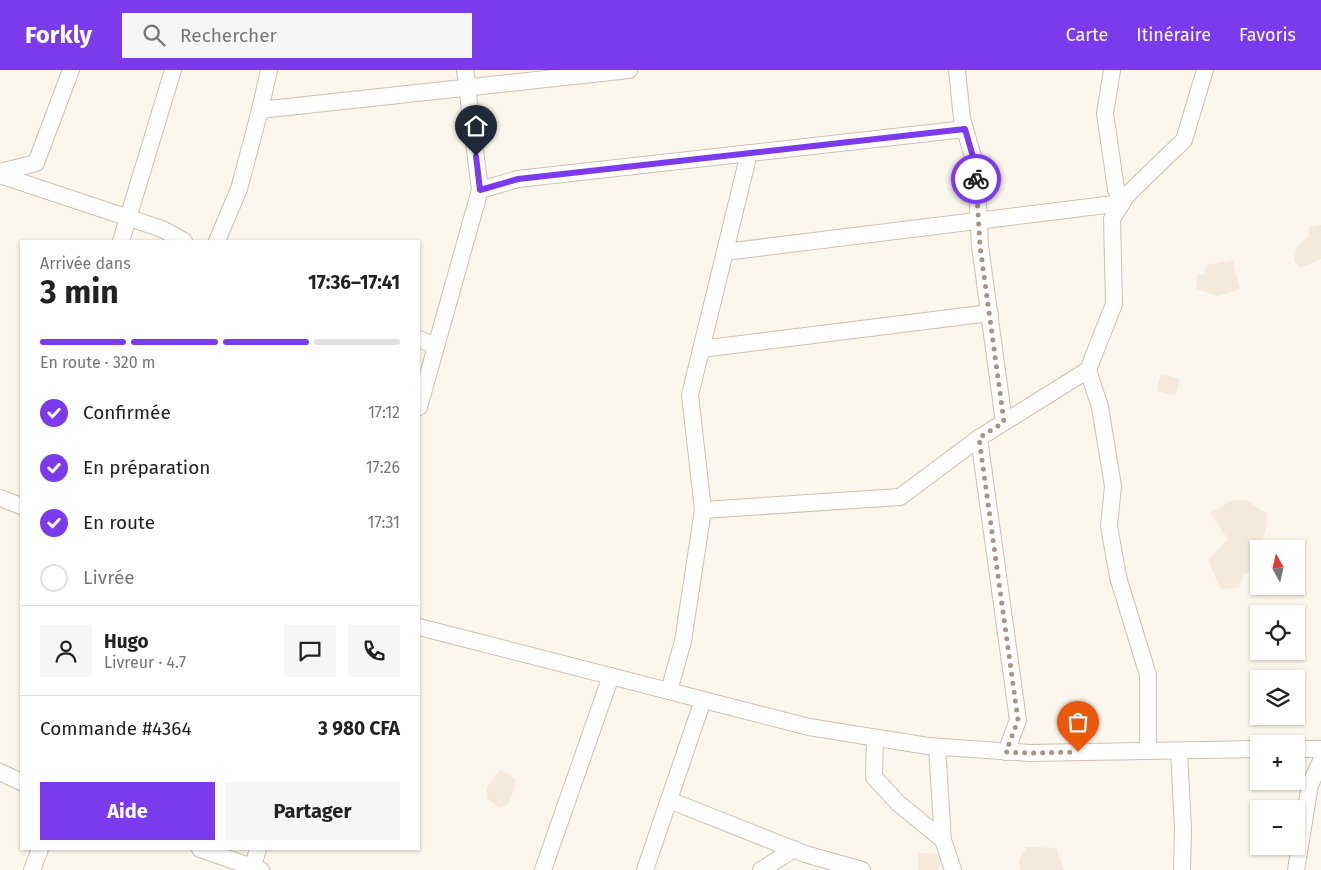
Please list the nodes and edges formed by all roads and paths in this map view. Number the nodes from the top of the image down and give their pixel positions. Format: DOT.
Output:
graph roads {
  1 [pos="71,70"];
  2 [pos="174,70"];
  3 [pos="269,70"];
  4 [pos="465,70"];
  5 [pos="629,70"];
  6 [pos="957,70"];
  7 [pos="1112,70"];
  8 [pos="1205,70"];
  9 [pos="467,88"];
  10 [pos="260,110"];
  11 [pos="965,129"];
  12 [pos="749,153"];
  13 [pos="36,163"];
  14 [pos="0,173"];
  15 [pos="480,190"];
  16 [pos="51,192"];
  17 [pos="1122,203"];
  18 [pos="128,217"];
  19 [pos="979,221"];
  20 [pos="120,240"];
  21 [pos="182,240"];
  22 [pos="217,240"];
  23 [pos="725,252"];
  24 [pos="990,313"];
  25 [pos="420,339"];
  26 [pos="436,346"];
  27 [pos="701,349"];
  28 [pos="1088,370"];
  29 [pos="420,402"];
  30 [pos="1004,422"];
  31 [pos="979,438"];
  32 [pos="0,498"];
  33 [pos="20,506"];
  34 [pos="703,510"];
  35 [pos="420,626"];
  36 [pos="611,676"];
  37 [pos="669,691"];
  38 [pos="703,700"];
  39 [pos="875,738"];
  40 [pos="937,747"];
  41 [pos="1305,749"];
  42 [pos="1321,749"];
  43 [pos="1250,750"];
  44 [pos="1148,751"];
  45 [pos="1179,751"];
  46 [pos="1006,752"];
  47 [pos="1321,762"];
  48 [pos="0,772"];
  49 [pos="20,782"];
  50 [pos="669,800"];
  51 [pos="943,840"];
  52 [pos="794,849"];
  53 [pos="40,850"];
  54 [pos="202,850"];
  55 [pos="258,850"];
  56 [pos="223,864"];
  57 [pos="257,868"];
  58 [pos="32,870"];
  59 [pos="543,870"];
  60 [pos="645,870"];
  61 [pos="761,870"];
  62 [pos="862,870"];
  63 [pos="953,870"];
  64 [pos="1182,870"];
  65 [pos="1296,870"];
  1 -- 13 [label="street"];
  2 -- 18 [label="street"];
  3 -- 10 [label="street"];
  4 -- 9 [label="street"];
  5 -- 9 [label="street"];
  6 -- 11 [label="street"];
  7 -- 17 [label="street"];
  8 -- 17 [label="street"];
  9 -- 10 [label="street"];
  9 -- 15 [label="street"];
  10 -- 22 [label="street"];
  11 -- 12 [label="street"];
  11 -- 19 [label="street"];
  12 -- 15 [label="street"];
  12 -- 23 [label="street"];
  13 -- 14 [label="street"];
  13 -- 16 [label="street"];
  14 -- 16 [label="street"];
  15 -- 26 [label="street"];
  16 -- 18 [label="street"];
  17 -- 19 [label="street"];
  17 -- 28 [label="street"];
  18 -- 20 [label="street"];
  18 -- 21 [label="street"];
  19 -- 23 [label="street"];
  19 -- 24 [label="street"];
  23 -- 27 [label="street"];
  24 -- 27 [label="street"];
  24 -- 30 [label="street"];
  25 -- 26 [label="street"];
  26 -- 29 [label="street"];
  27 -- 34 [label="street"];
  28 -- 30 [label="street"];
  28 -- 44 [label="street"];
  30 -- 31 [label="street"];
  31 -- 34 [label="street"];
  31 -- 46 [label="street"];
  32 -- 33 [label="street"];
  34 -- 37 [label="street"];
  35 -- 36 [label="street"];
  36 -- 37 [label="street"];
  36 -- 59 [label="street"];
  37 -- 38 [label="street"];
  38 -- 39 [label="street"];
  38 -- 50 [label="street"];
  39 -- 40 [label="street"];
  39 -- 51 [label="street"];
  40 -- 46 [label="street"];
  40 -- 51 [label="street"];
  41 -- 42 [label="street"];
  43 -- 45 [label="street"];
  44 -- 45 [label="street"];
  44 -- 46 [label="street"];
  45 -- 64 [label="street"];
  47 -- 65 [label="street"];
  48 -- 49 [label="street"];
  50 -- 52 [label="street"];
  50 -- 60 [label="street"];
  51 -- 63 [label="street"];
  52 -- 61 [label="street"];
  52 -- 62 [label="street"];
  53 -- 58 [label="street"];
  54 -- 56 [label="street"];
  55 -- 57 [label="street"];
  56 -- 57 [label="street"];
}
